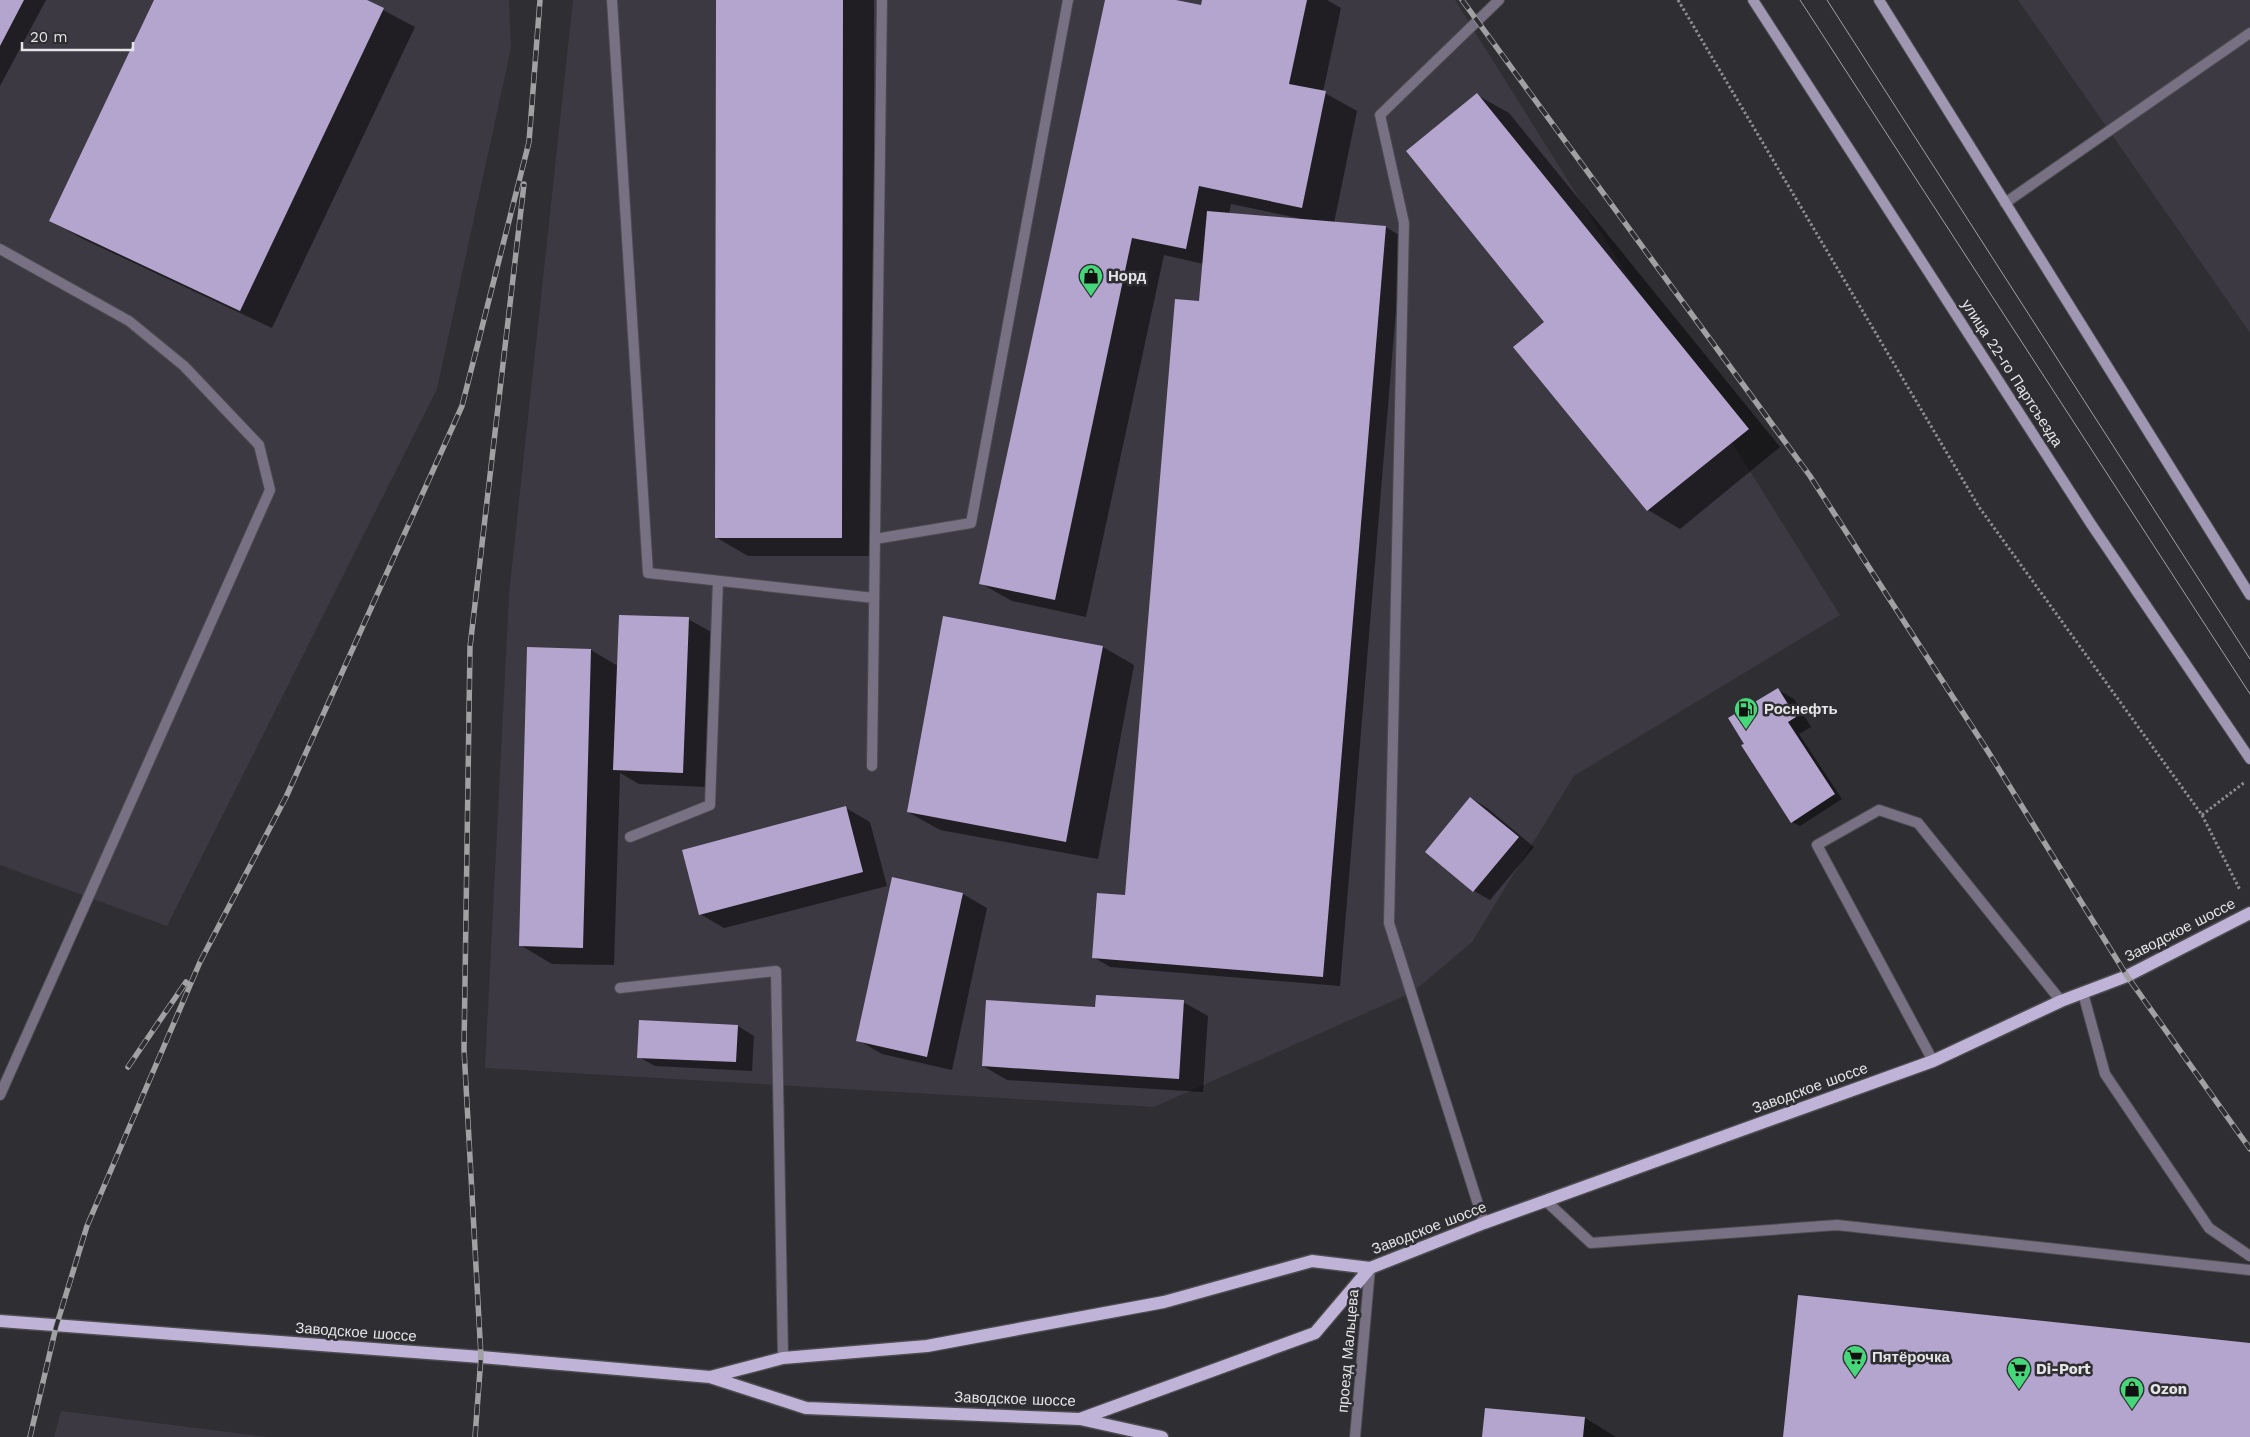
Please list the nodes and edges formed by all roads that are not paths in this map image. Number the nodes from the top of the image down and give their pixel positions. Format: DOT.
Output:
graph roads {
  1 [pos="612,0"];
  2 [pos="882,0"];
  3 [pos="1068,0"];
  4 [pos="1499,0"];
  5 [pos="1754,0"];
  6 [pos="1879,0"];
  7 [pos="2250,33"];
  8 [pos="2005,203"];
  9 [pos="0,249"];
  10 [pos="875,539"];
  11 [pos="718,581"];
  12 [pos="2250,595"];
  13 [pos="874,598"];
  14 [pos="2250,759"];
  15 [pos="872,766"];
  16 [pos="630,837"];
  17 [pos="2250,913"];
  18 [pos="620,988"];
  19 [pos="2083,993"];
  20 [pos="2061,1001"];
  21 [pos="1933,1061"];
  22 [pos="0,1095"];
  23 [pos="1546,1202"];
  24 [pos="1484,1224"];
  25 [pos="2250,1256"];
  26 [pos="1370,1268"];
  27 [pos="2250,1270"];
  28 [pos="0,1321"];
  29 [pos="783,1358"];
  30 [pos="710,1377"];
  31 [pos="1080,1419"];
  32 [pos="1162,1437"];
  33 [pos="1355,1437"];
  1 -- 11 [label="street"];
  2 -- 10 [label="street"];
  3 -- 10 [label="street"];
  4 -- 24 [label="street"];
  5 -- 14 [label="main road, улица 22-го Партсъезда"];
  6 -- 8 [label="main road"];
  7 -- 8 [label="street"];
  8 -- 12 [label="main road"];
  9 -- 22 [label="street"];
  10 -- 13 [label="street"];
  11 -- 13 [label="street"];
  11 -- 16 [label="street"];
  13 -- 15 [label="street"];
  17 -- 19 [label="main road, Заводское шоссе"];
  18 -- 29 [label="street"];
  19 -- 20 [label="main road, Заводское шоссе"];
  19 -- 25 [label="street"];
  20 -- 21 [label="main road, Заводское шоссе"];
  20 -- 21 [label="street"];
  21 -- 23 [label="main road, Заводское шоссе"];
  23 -- 24 [label="main road, Заводское шоссе"];
  23 -- 27 [label="street"];
  24 -- 26 [label="main road, Заводское шоссе"];
  26 -- 29 [label="main road, Заводское шоссе"];
  26 -- 31 [label="main road, Заводское шоссе"];
  26 -- 33 [label="street, проезд Мальцева"];
  28 -- 30 [label="main road, Заводское шоссе"];
  29 -- 30 [label="main road, Заводское шоссе"];
  30 -- 31 [label="main road, Заводское шоссе"];
  31 -- 32 [label="main road"];
}
